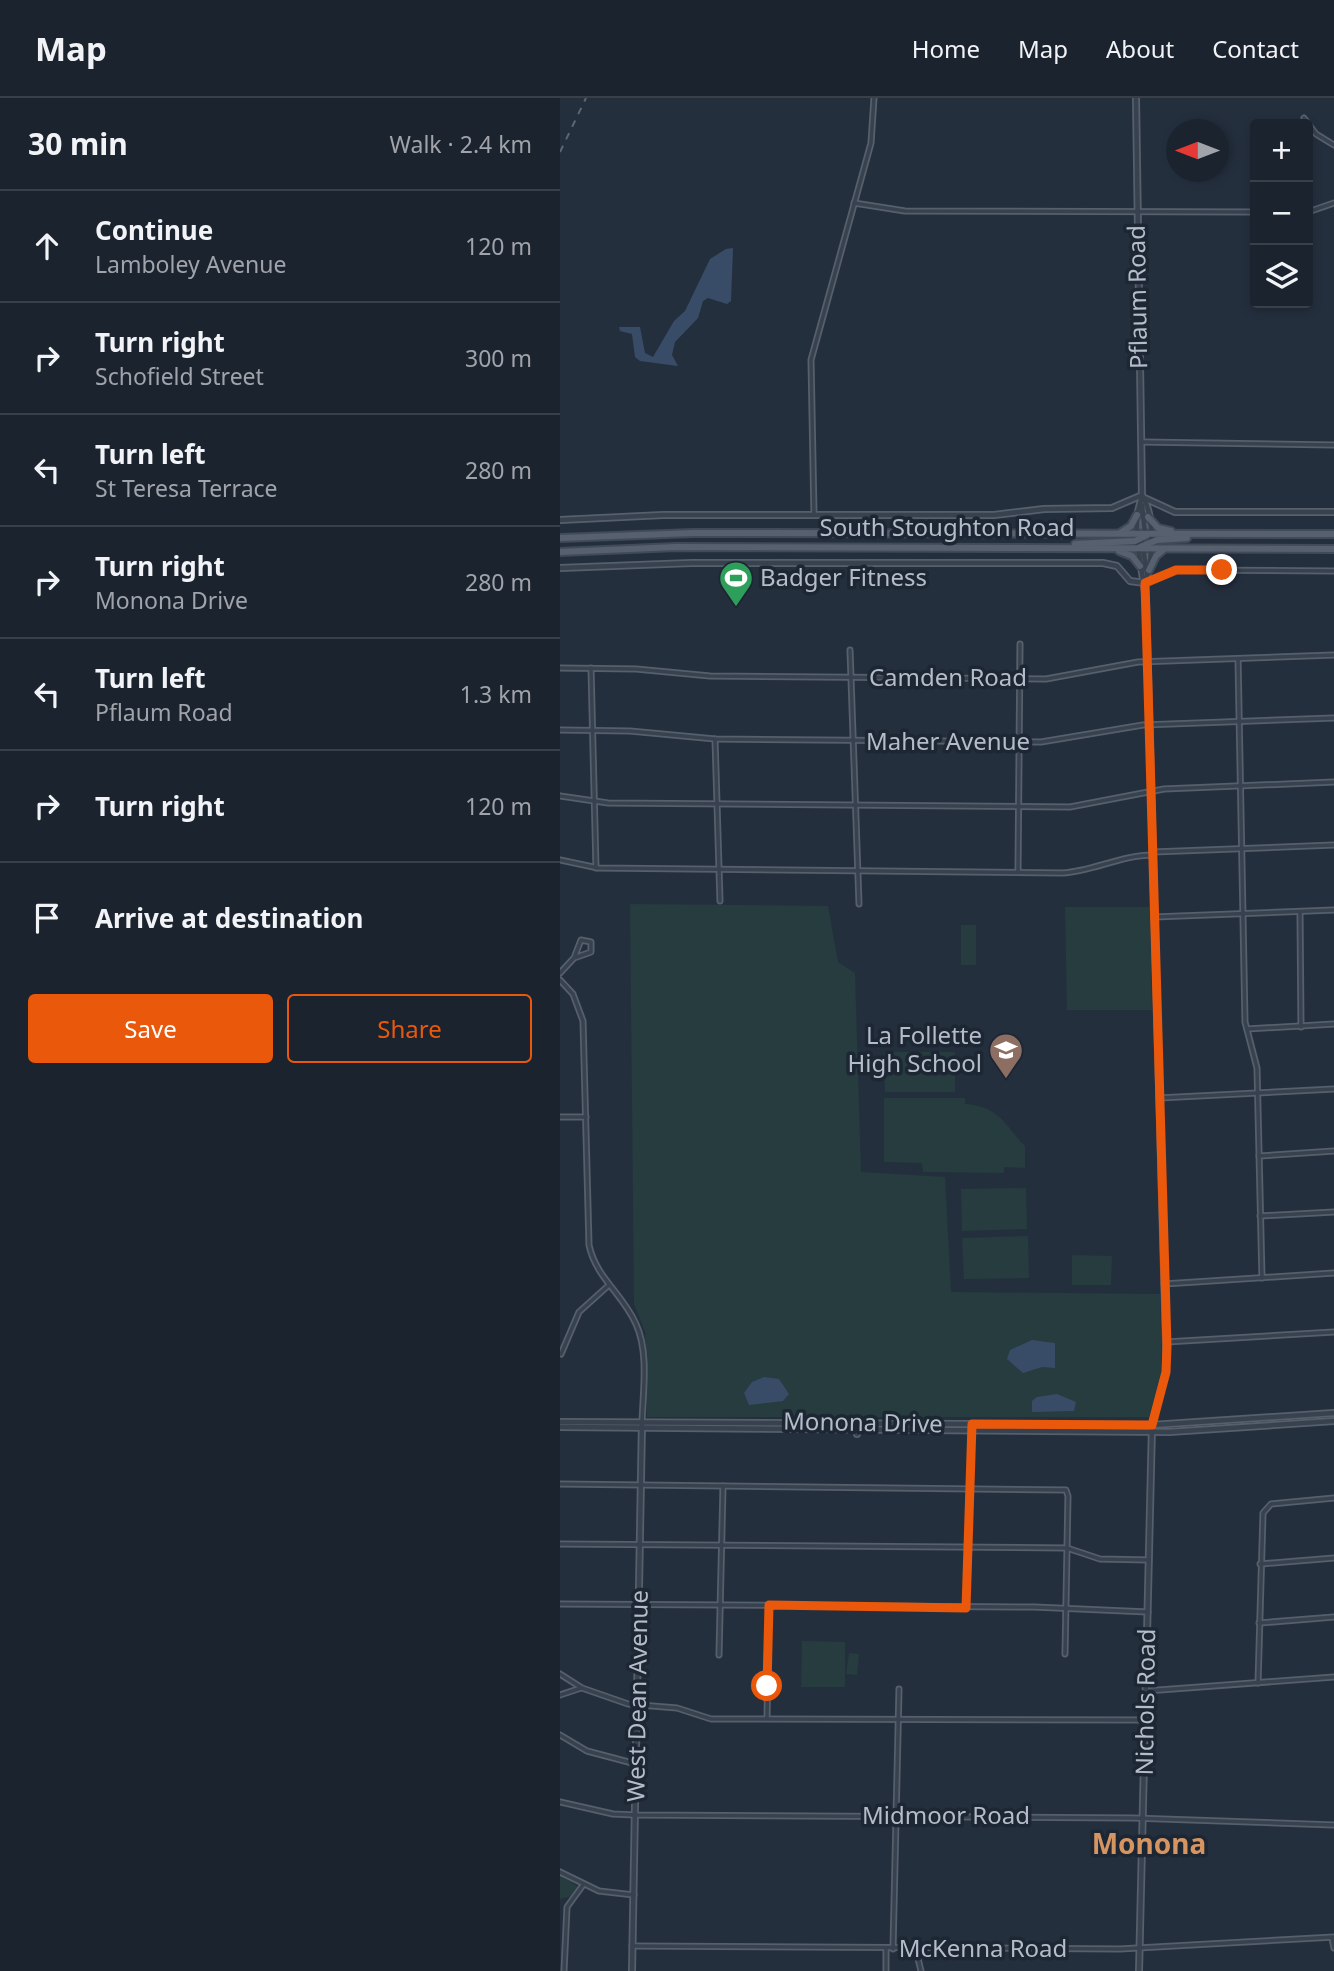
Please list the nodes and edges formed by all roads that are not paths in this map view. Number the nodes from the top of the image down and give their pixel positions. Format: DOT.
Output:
graph roads {
  1 [pos="874,98"];
  2 [pos="1136,98"];
  3 [pos="1304,118"];
  4 [pos="1334,145"];
  5 [pos="1334,202"];
  6 [pos="854,203"];
  7 [pos="1313,210"];
  8 [pos="1137,211"];
  9 [pos="1250,212"];
  10 [pos="1141,442"];
  11 [pos="1334,445"];
  12 [pos="1142,496"];
  13 [pos="1334,512"];
  14 [pos="814,515"];
  15 [pos="1137,515"];
  16 [pos="1148,517"];
  17 [pos="560,520"];
  18 [pos="1119,533"];
  19 [pos="1175,534"];
  20 [pos="1220,534"];
  21 [pos="1334,534"];
  22 [pos="560,538"];
  23 [pos="1144,541"];
  24 [pos="1056,547"];
  25 [pos="1111,548"];
  26 [pos="1165,548"];
  27 [pos="1334,549"];
  28 [pos="560,552"];
  29 [pos="1140,565"];
  30 [pos="560,568"];
  31 [pos="1149,570"];
  32 [pos="1334,570"];
  33 [pos="1145,583"];
  34 [pos="1020,644"];
  35 [pos="850,650"];
  36 [pos="1334,655"];
  37 [pos="1238,658"];
  38 [pos="1147,662"];
  39 [pos="560,668"];
  40 [pos="591,668"];
  41 [pos="851,678"];
  42 [pos="1020,678"];
  43 [pos="1334,718"];
  44 [pos="1239,720"];
  45 [pos="1149,725"];
  46 [pos="560,730"];
  47 [pos="591,730"];
  48 [pos="715,739"];
  49 [pos="853,741"];
  50 [pos="1019,742"];
  51 [pos="1334,782"];
  52 [pos="1241,785"];
  53 [pos="1151,791"];
  54 [pos="560,796"];
  55 [pos="594,802"];
  56 [pos="717,804"];
  57 [pos="855,806"];
  58 [pos="1019,806"];
  59 [pos="1334,845"];
  60 [pos="1242,848"];
  61 [pos="1153,853"];
  62 [pos="560,860"];
  63 [pos="596,868"];
  64 [pos="718,870"];
  65 [pos="858,871"];
  66 [pos="1018,872"];
  67 [pos="720,901"];
  68 [pos="859,904"];
  69 [pos="1334,910"];
  70 [pos="1300,912"];
  71 [pos="1243,914"];
  72 [pos="1154,917"];
  73 [pos="574,958"];
  74 [pos="560,973"];
  75 [pos="560,980"];
  76 [pos="1334,1024"];
  77 [pos="1301,1027"];
  78 [pos="1247,1029"];
  79 [pos="1334,1089"];
  80 [pos="1256,1093"];
  81 [pos="1159,1098"];
  82 [pos="560,1117"];
  83 [pos="586,1117"];
  84 [pos="1334,1151"];
  85 [pos="1259,1156"];
  86 [pos="1334,1212"];
  87 [pos="1260,1216"];
  88 [pos="1334,1273"];
  89 [pos="1262,1278"];
  90 [pos="1164,1284"];
  91 [pos="609,1285"];
  92 [pos="1334,1332"];
  93 [pos="1166,1342"];
  94 [pos="561,1354"];
  95 [pos="1334,1413"];
  96 [pos="1334,1421"];
  97 [pos="642,1422"];
  98 [pos="858,1423"];
  99 [pos="972,1424"];
  100 [pos="560,1425"];
  101 [pos="1152,1425"];
  102 [pos="642,1429"];
  103 [pos="972,1431"];
  104 [pos="1152,1432"];
  105 [pos="857,1433"];
  106 [pos="560,1485"];
  107 [pos="641,1485"];
  108 [pos="723,1486"];
  109 [pos="971,1488"];
  110 [pos="1334,1498"];
  111 [pos="560,1544"];
  112 [pos="641,1546"];
  113 [pos="722,1546"];
  114 [pos="969,1548"];
  115 [pos="1067,1548"];
  116 [pos="1334,1558"];
  117 [pos="1149,1560"];
  118 [pos="1260,1564"];
  119 [pos="560,1604"];
  120 [pos="640,1604"];
  121 [pos="720,1605"];
  122 [pos="769,1605"];
  123 [pos="966,1608"];
  124 [pos="1066,1610"];
  125 [pos="1147,1612"];
  126 [pos="1334,1617"];
  127 [pos="1259,1623"];
  128 [pos="1065,1654"];
  129 [pos="719,1655"];
  130 [pos="560,1674"];
  131 [pos="1334,1677"];
  132 [pos="1258,1683"];
  133 [pos="582,1688"];
  134 [pos="899,1689"];
  135 [pos="1146,1691"];
  136 [pos="560,1695"];
  137 [pos="637,1706"];
  138 [pos="766,1719"];
  139 [pos="898,1720"];
  140 [pos="1145,1720"];
  141 [pos="560,1735"];
  142 [pos="636,1764"];
  143 [pos="560,1802"];
  144 [pos="635,1815"];
  145 [pos="896,1817"];
  146 [pos="1143,1818"];
  147 [pos="1334,1825"];
  148 [pos="560,1872"];
  149 [pos="583,1885"];
  150 [pos="634,1895"];
  151 [pos="1333,1938"];
  152 [pos="632,1946"];
  153 [pos="1334,1948"];
  154 [pos="886,1949"];
  155 [pos="893,1949"];
  156 [pos="916,1949"];
  157 [pos="1140,1949"];
  158 [pos="564,1971"];
  159 [pos="632,1971"];
  160 [pos="886,1971"];
  161 [pos="921,1971"];
  162 [pos="1139,1971"];
  1 -- 6 [label="street"];
  2 -- 8 [label="street, Pflaum Road"];
  3 -- 4 [label="street"];
  5 -- 7 [label="street"];
  6 -- 8 [label="street"];
  6 -- 14 [label="street"];
  8 -- 9 [label="street"];
  8 -- 10 [label="street, Pflaum Road"];
  10 -- 11 [label="street"];
  10 -- 12 [label="street, Pflaum Road"];
  12 -- 13 [label="street"];
  12 -- 14 [label="street, South Stoughton Road"];
  12 -- 15 [label="street, Pflaum Road"];
  12 -- 16 [label="street, Pflaum Road"];
  12 -- 23 [label="street"];
  14 -- 17 [label="street, South Stoughton Road"];
  15 -- 18 [label="main road"];
  15 -- 23 [label="street, Pflaum Road"];
  16 -- 19 [label="main road"];
  16 -- 23 [label="street, Pflaum Road"];
  18 -- 22 [label="main road, South Stoughton Road"];
  18 -- 23 [label="main road, South Stoughton Road"];
  19 -- 20 [label="main road, South Stoughton Road"];
  19 -- 23 [label="main road, South Stoughton Road"];
  20 -- 21 [label="main road, South Stoughton Road"];
  20 -- 23 [label="main road"];
  23 -- 24 [label="main road"];
  23 -- 25 [label="main road, South Stoughton Road"];
  23 -- 26 [label="main road, South Stoughton Road"];
  23 -- 29 [label="street, Pflaum Road"];
  23 -- 31 [label="street, Pflaum Road"];
  23 -- 33 [label="street"];
  24 -- 25 [label="main road, South Stoughton Road"];
  24 -- 28 [label="main road, South Stoughton Road"];
  25 -- 29 [label="main road"];
  26 -- 27 [label="main road, South Stoughton Road"];
  26 -- 31 [label="main road"];
  29 -- 33 [label="street, Pflaum Road"];
  30 -- 33 [label="street"];
  31 -- 33 [label="street, Pflaum Road"];
  32 -- 33 [label="street"];
  33 -- 38 [label="street, Pflaum Road"];
  34 -- 42 [label="street"];
  35 -- 41 [label="street"];
  36 -- 37 [label="street, Camden Road"];
  37 -- 38 [label="street, Camden Road"];
  37 -- 44 [label="street"];
  38 -- 42 [label="street, Camden Road"];
  38 -- 45 [label="street, Pflaum Road"];
  39 -- 40 [label="street, Camden Road"];
  40 -- 41 [label="street, Camden Road"];
  40 -- 47 [label="street"];
  41 -- 42 [label="street, Camden Road"];
  41 -- 49 [label="street"];
  42 -- 50 [label="street"];
  43 -- 44 [label="street, Maher Avenue"];
  44 -- 45 [label="street, Maher Avenue"];
  44 -- 52 [label="street"];
  45 -- 50 [label="street, Maher Avenue"];
  45 -- 53 [label="street, Pflaum Road"];
  46 -- 47 [label="street, Maher Avenue"];
  47 -- 48 [label="street, Maher Avenue"];
  47 -- 55 [label="street"];
  48 -- 49 [label="street, Maher Avenue"];
  48 -- 56 [label="street"];
  49 -- 50 [label="street, Maher Avenue"];
  49 -- 57 [label="street"];
  50 -- 58 [label="street"];
  51 -- 52 [label="street"];
  52 -- 53 [label="street"];
  52 -- 60 [label="street"];
  53 -- 58 [label="street"];
  53 -- 61 [label="street, Pflaum Road"];
  54 -- 55 [label="street"];
  55 -- 56 [label="street"];
  55 -- 63 [label="street"];
  56 -- 57 [label="street"];
  56 -- 64 [label="street"];
  57 -- 58 [label="street"];
  57 -- 65 [label="street"];
  58 -- 66 [label="street"];
  59 -- 60 [label="street"];
  60 -- 61 [label="street"];
  60 -- 71 [label="street"];
  61 -- 66 [label="street"];
  61 -- 72 [label="street, Pflaum Road"];
  62 -- 63 [label="street"];
  63 -- 64 [label="street"];
  64 -- 65 [label="street"];
  64 -- 67 [label="street"];
  65 -- 66 [label="street"];
  65 -- 68 [label="street"];
  69 -- 70 [label="street"];
  70 -- 71 [label="street"];
  70 -- 77 [label="street"];
  71 -- 72 [label="street"];
  71 -- 78 [label="street"];
  72 -- 81 [label="street, Pflaum Road"];
  73 -- 73 [label="street"];
  73 -- 74 [label="street"];
  75 -- 83 [label="street"];
  76 -- 77 [label="street"];
  77 -- 78 [label="street"];
  78 -- 80 [label="street"];
  79 -- 80 [label="street"];
  80 -- 81 [label="street"];
  80 -- 85 [label="street"];
  81 -- 90 [label="street, Pflaum Road"];
  82 -- 83 [label="street"];
  83 -- 91 [label="street"];
  84 -- 85 [label="street"];
  85 -- 87 [label="street"];
  86 -- 87 [label="street"];
  87 -- 89 [label="street"];
  88 -- 89 [label="street"];
  89 -- 90 [label="street"];
  90 -- 93 [label="street, Pflaum Road"];
  91 -- 94 [label="street"];
  91 -- 97 [label="street"];
  92 -- 93 [label="street"];
  93 -- 101 [label="street, Pflaum Road"];
  95 -- 101 [label="street, Monona Drive"];
  96 -- 104 [label="street, Monona Drive"];
  97 -- 98 [label="street, Monona Drive"];
  97 -- 100 [label="street, Monona Drive"];
  97 -- 102 [label="street, West Dean Avenue"];
  98 -- 99 [label="street, Monona Drive"];
  98 -- 105 [label="street"];
  99 -- 101 [label="street, Monona Drive"];
  99 -- 103 [label="street"];
  100 -- 102 [label="street, Monona Drive"];
  101 -- 104 [label="street, Pflaum Road"];
  102 -- 105 [label="street, Monona Drive"];
  102 -- 107 [label="street, West Dean Avenue"];
  103 -- 104 [label="street, Monona Drive"];
  103 -- 105 [label="street, Monona Drive"];
  103 -- 109 [label="street"];
  104 -- 117 [label="street, Nichols Road"];
  106 -- 107 [label="street"];
  107 -- 108 [label="street"];
  107 -- 112 [label="street, West Dean Avenue"];
  108 -- 109 [label="street"];
  108 -- 113 [label="street"];
  109 -- 114 [label="street"];
  109 -- 115 [label="street"];
  110 -- 118 [label="street"];
  111 -- 112 [label="street"];
  112 -- 113 [label="street"];
  112 -- 120 [label="street, West Dean Avenue"];
  113 -- 114 [label="street"];
  113 -- 121 [label="street"];
  114 -- 115 [label="street"];
  114 -- 123 [label="street"];
  115 -- 117 [label="street"];
  115 -- 124 [label="street"];
  116 -- 118 [label="street"];
  117 -- 125 [label="street, Nichols Road"];
  118 -- 127 [label="street"];
  119 -- 120 [label="street"];
  120 -- 121 [label="street"];
  120 -- 137 [label="street, West Dean Avenue"];
  121 -- 122 [label="street"];
  121 -- 129 [label="street"];
  122 -- 123 [label="street"];
  122 -- 138 [label="street"];
  123 -- 124 [label="street"];
  124 -- 125 [label="street"];
  124 -- 128 [label="street"];
  125 -- 135 [label="street, Nichols Road"];
  126 -- 127 [label="street"];
  127 -- 132 [label="street"];
  130 -- 133 [label="street"];
  131 -- 132 [label="street"];
  132 -- 135 [label="street"];
  133 -- 136 [label="street"];
  133 -- 137 [label="street"];
  134 -- 139 [label="street"];
  135 -- 140 [label="street, Nichols Road"];
  137 -- 138 [label="street"];
  137 -- 142 [label="street, West Dean Avenue"];
  138 -- 139 [label="street"];
  139 -- 140 [label="street"];
  139 -- 145 [label="street"];
  140 -- 146 [label="street, Nichols Road"];
  141 -- 142 [label="street"];
  142 -- 144 [label="street, West Dean Avenue"];
  143 -- 144 [label="street, Midmoor Road"];
  144 -- 145 [label="street, Midmoor Road"];
  144 -- 150 [label="street, West Dean Avenue"];
  145 -- 146 [label="street, Midmoor Road"];
  145 -- 155 [label="street"];
  146 -- 147 [label="street, Midmoor Road"];
  146 -- 157 [label="street, Nichols Road"];
  148 -- 149 [label="street"];
  149 -- 150 [label="street"];
  149 -- 158 [label="street"];
  150 -- 152 [label="street, West Dean Avenue"];
  151 -- 153 [label="street"];
  151 -- 157 [label="street, McKenna Road"];
  152 -- 154 [label="street, McKenna Road"];
  152 -- 159 [label="street, West Dean Avenue"];
  154 -- 155 [label="street, McKenna Road"];
  154 -- 160 [label="street"];
  155 -- 156 [label="street, McKenna Road"];
  156 -- 157 [label="street, McKenna Road"];
  156 -- 161 [label="street"];
  157 -- 162 [label="street, Nichols Road"];
}
